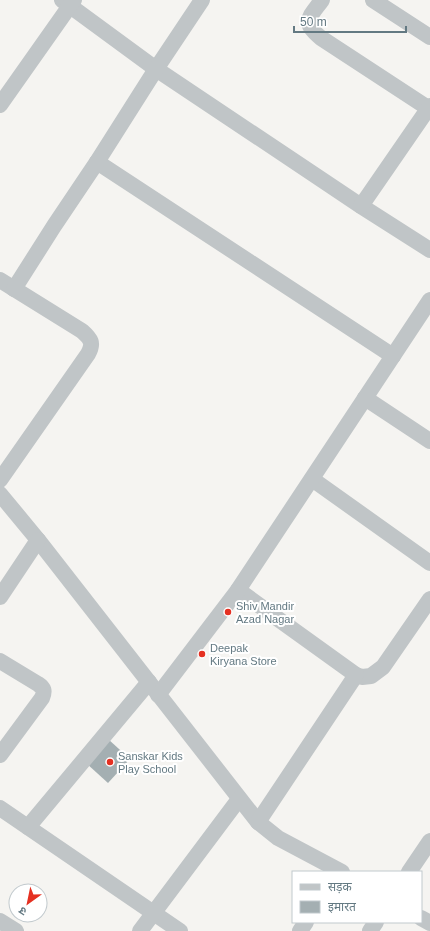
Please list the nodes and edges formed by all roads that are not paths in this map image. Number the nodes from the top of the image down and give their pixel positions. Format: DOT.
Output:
graph roads {
  1 [pos="202,0"];
  2 [pos="322,0"];
  3 [pos="373,0"];
  4 [pos="68,2"];
  5 [pos="430,37"];
  6 [pos="156,69"];
  7 [pos="0,105"];
  8 [pos="429,107"];
  9 [pos="98,162"];
  10 [pos="361,206"];
  11 [pos="430,250"];
  12 [pos="0,280"];
  13 [pos="14,289"];
  14 [pos="430,300"];
  15 [pos="424,321"];
  16 [pos="393,356"];
  17 [pos="365,398"];
  18 [pos="430,441"];
  19 [pos="312,479"];
  20 [pos="0,480"];
  21 [pos="0,494"];
  22 [pos="38,540"];
  23 [pos="430,563"];
  24 [pos="238,590"];
  25 [pos="0,597"];
  26 [pos="430,599"];
  27 [pos="0,661"];
  28 [pos="356,675"];
  29 [pos="148,682"];
  30 [pos="158,695"];
  31 [pos="0,755"];
  32 [pos="239,799"];
  33 [pos="0,808"];
  34 [pos="258,822"];
  35 [pos="28,827"];
  36 [pos="430,841"];
  37 [pos="338,871"];
  38 [pos="410,871"];
  39 [pos="153,913"];
  40 [pos="0,921"];
  41 [pos="16,931"];
  42 [pos="140,931"];
  43 [pos="180,931"];
  1 -- 6 [label="street"];
  2 -- 8 [label="street"];
  3 -- 5 [label="street"];
  4 -- 6 [label="street"];
  4 -- 7 [label="street"];
  6 -- 9 [label="street"];
  6 -- 10 [label="street"];
  8 -- 10 [label="street"];
  9 -- 13 [label="street"];
  9 -- 16 [label="street"];
  10 -- 11 [label="street"];
  12 -- 13 [label="street"];
  13 -- 20 [label="street"];
  14 -- 15 [label="street"];
  15 -- 16 [label="street"];
  16 -- 17 [label="street"];
  17 -- 18 [label="street"];
  17 -- 19 [label="street"];
  19 -- 23 [label="street"];
  19 -- 24 [label="street"];
  21 -- 22 [label="street"];
  22 -- 25 [label="street"];
  22 -- 29 [label="street"];
  24 -- 28 [label="street"];
  24 -- 30 [label="street"];
  26 -- 28 [label="street"];
  27 -- 31 [label="street"];
  28 -- 34 [label="street"];
  29 -- 30 [label="street"];
  29 -- 35 [label="street"];
  30 -- 32 [label="street"];
  32 -- 34 [label="street"];
  32 -- 39 [label="street"];
  33 -- 35 [label="street"];
  34 -- 37 [label="street"];
  35 -- 39 [label="street"];
  36 -- 38 [label="street"];
  39 -- 42 [label="street"];
  39 -- 43 [label="street"];
  40 -- 41 [label="street"];
}
